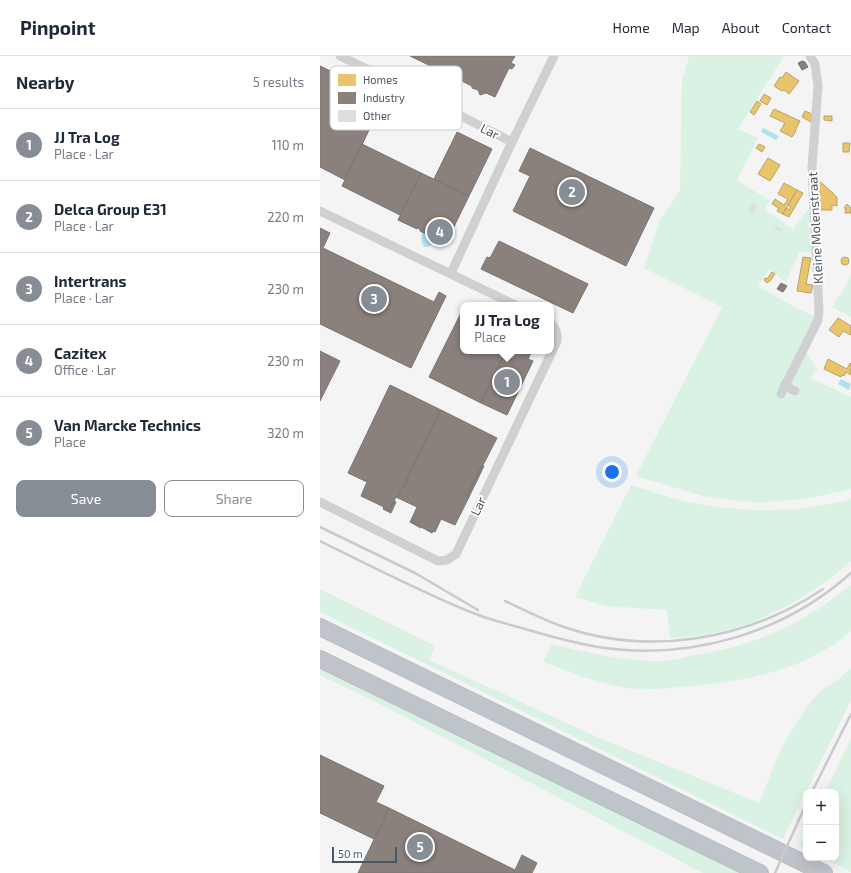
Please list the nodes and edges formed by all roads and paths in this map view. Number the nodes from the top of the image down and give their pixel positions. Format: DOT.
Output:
graph roads {
  1 [pos="340,56"];
  2 [pos="554,56"];
  3 [pos="810,56"];
  4 [pos="361,66"];
  5 [pos="462,117"];
  6 [pos="512,142"];
  7 [pos="320,211"];
  8 [pos="451,273"];
  9 [pos="509,302"];
  10 [pos="554,327"];
  11 [pos="554,347"];
  12 [pos="551,354"];
  13 [pos="795,392"];
  14 [pos="320,502"];
  15 [pos="320,627"];
  16 [pos="320,659"];
  17 [pos="760,873"];
  18 [pos="824,873"];
  1 -- 4 [label="street, Lar"];
  2 -- 6 [label="street, Lar"];
  3 -- 13 [label="street, Kleine Molenstraat"];
  5 -- 6 [label="street, Lar"];
  6 -- 8 [label="street, Lar"];
  7 -- 8 [label="street"];
  8 -- 9 [label="street"];
  10 -- 11 [label="street, Lar"];
  12 -- 14 [label="street, Lar"];
  15 -- 18 [label="highway"];
  16 -- 17 [label="highway"];
}
